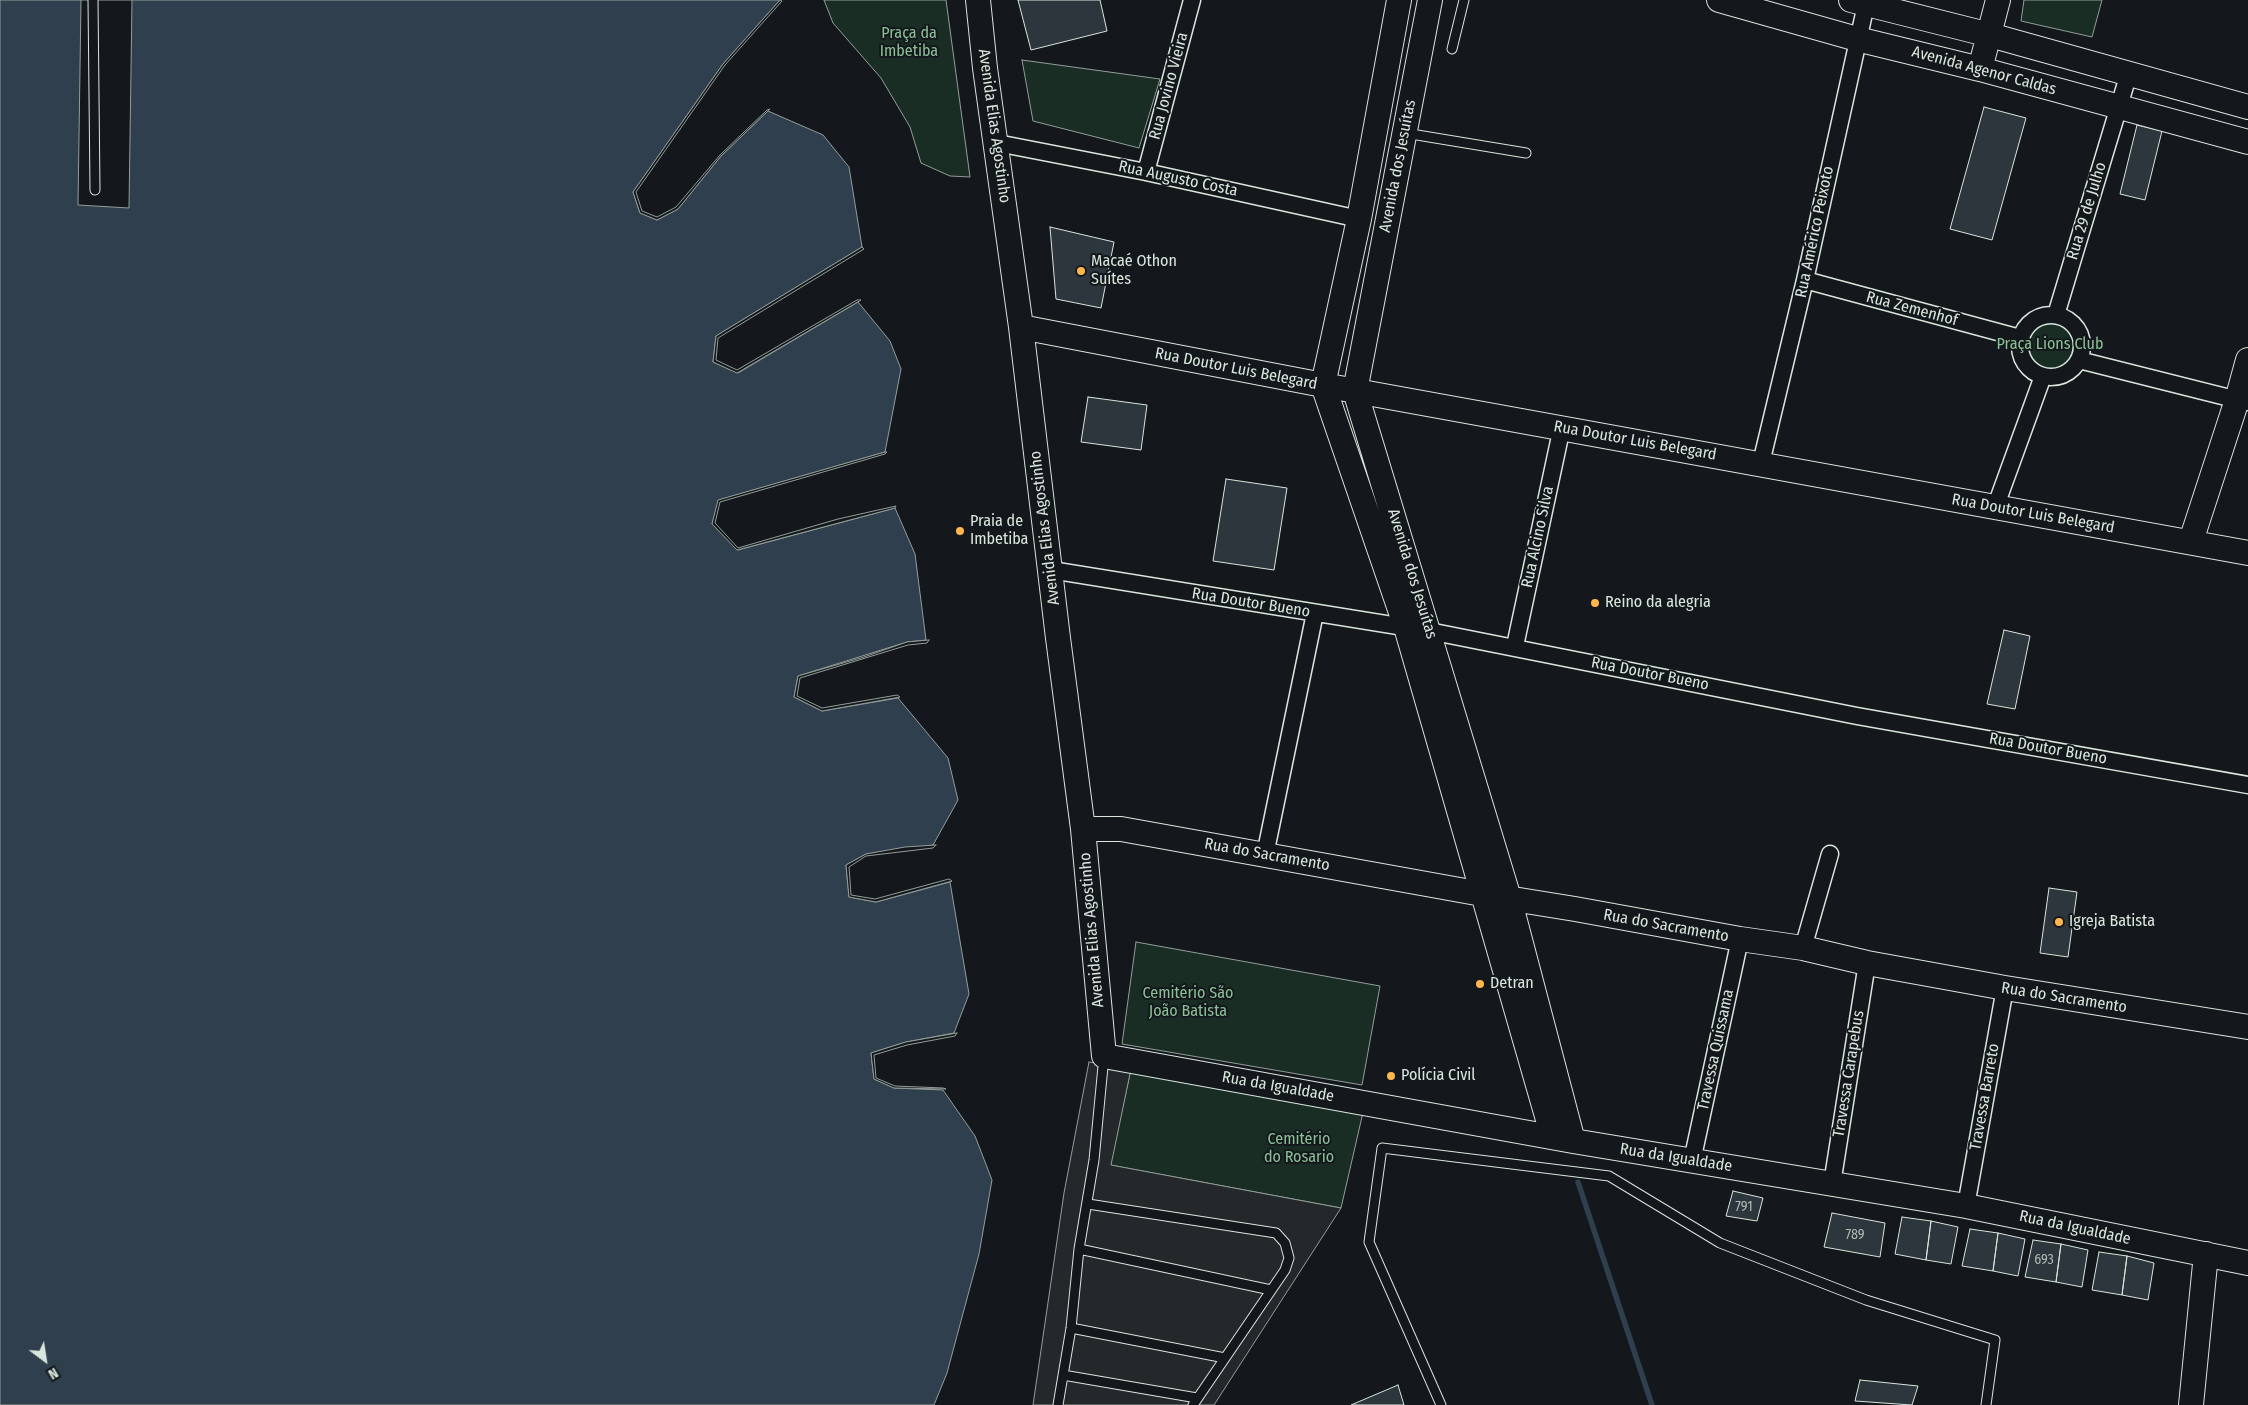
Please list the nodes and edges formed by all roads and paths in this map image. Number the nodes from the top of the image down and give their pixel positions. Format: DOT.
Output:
graph roads {
  1 [pos="93,0"];
  2 [pos="978,0"];
  3 [pos="1192,0"];
  4 [pos="1399,0"];
  5 [pos="1430,0"];
  6 [pos="1464,0"];
  7 [pos="1719,0"];
  8 [pos="1998,0"];
  9 [pos="1861,1"];
  10 [pos="1990,35"];
  11 [pos="1857,39"];
  12 [pos="1452,48"];
  13 [pos="1980,69"];
  14 [pos="2129,73"];
  15 [pos="2248,106"];
  16 [pos="2118,107"];
  17 [pos="1405,133"];
  18 [pos="2248,142"];
  19 [pos="997,143"];
  20 [pos="1526,153"];
  21 [pos="1146,172"];
  22 [pos="95,190"];
  23 [pos="1359,219"];
  24 [pos="1805,280"];
  25 [pos="2056,315"];
  26 [pos="1021,327"];
  27 [pos="2020,338"];
  28 [pos="2078,360"];
  29 [pos="2248,360"];
  30 [pos="2043,376"];
  31 [pos="1323,386"];
  32 [pos="1355,391"];
  33 [pos="2243,401"];
  34 [pos="1562,427"];
  35 [pos="1760,463"];
  36 [pos="1995,508"];
  37 [pos="2191,541"];
  38 [pos="2248,553"];
  39 [pos="1051,570"];
  40 [pos="1315,613"];
  41 [pos="1406,627"];
  42 [pos="1429,630"];
  43 [pos="1515,646"];
  44 [pos="2248,785"];
  45 [pos="1083,829"];
  46 [pos="1830,854"];
  47 [pos="1265,855"];
  48 [pos="1482,894"];
  49 [pos="1509,898"];
  50 [pos="1740,939"];
  51 [pos="1802,948"];
  52 [pos="1867,964"];
  53 [pos="2005,988"];
  54 [pos="2248,1027"];
  55 [pos="1104,1056"];
  56 [pos="1563,1139"];
  57 [pos="1692,1161"];
  58 [pos="1832,1184"];
  59 [pos="1088,1204"];
  60 [pos="1966,1206"];
  61 [pos="1080,1249"];
  62 [pos="2206,1254"];
  63 [pos="2248,1262"];
  64 [pos="1272,1290"];
  65 [pos="1071,1328"];
  66 [pos="1225,1358"];
  67 [pos="1063,1375"];
  68 [pos="1195,1402"];
  69 [pos="1058,1405"];
  70 [pos="1441,1405"];
  71 [pos="1986,1405"];
  72 [pos="2191,1405"];
  1 -- 22 [label="lane"];
  2 -- 19 [label="street, Avenida Elias Agostinho"];
  3 -- 21 [label="street, Rua Jovino Vieira"];
  4 -- 23 [label="street, Avenida dos Jesuítas"];
  5 -- 17 [label="street, Avenida dos Jesuítas"];
  6 -- 12 [label="lane"];
  7 -- 11 [label="street, Avenida Agenor Caldas"];
  8 -- 10 [label="street"];
  9 -- 10 [label="street"];
  9 -- 11 [label="street, Rua Américo Peixoto"];
  10 -- 13 [label="street"];
  10 -- 14 [label="street"];
  11 -- 13 [label="street, Avenida Agenor Caldas"];
  11 -- 24 [label="street, Rua Américo Peixoto"];
  13 -- 16 [label="street, Avenida Agenor Caldas"];
  14 -- 15 [label="street"];
  14 -- 16 [label="street, Rua 29 de Julho"];
  16 -- 18 [label="street, Avenida Agenor Caldas"];
  16 -- 25 [label="street, Rua 29 de Julho"];
  17 -- 20 [label="lane"];
  17 -- 32 [label="street, Avenida dos Jesuítas"];
  19 -- 21 [label="street, Rua Augusto Costa"];
  19 -- 26 [label="street, Avenida Elias Agostinho"];
  21 -- 23 [label="street, Rua Augusto Costa"];
  23 -- 31 [label="street, Avenida dos Jesuítas"];
  24 -- 27 [label="street, Rua Zemenhof"];
  24 -- 35 [label="street, Rua Américo Peixoto"];
  25 -- 27 [label="street"];
  25 -- 28 [label="street"];
  26 -- 31 [label="street, Rua Doutor Luis Belegard"];
  26 -- 39 [label="street, Avenida Elias Agostinho"];
  27 -- 30 [label="street"];
  28 -- 30 [label="street"];
  28 -- 33 [label="street"];
  29 -- 33 [label="street"];
  30 -- 36 [label="street"];
  31 -- 32 [label="street, Rua Doutor Luis Belegard"];
  31 -- 41 [label="street, Avenida dos Jesuítas"];
  32 -- 34 [label="street, Rua Doutor Luis Belegard"];
  32 -- 42 [label="street, Avenida dos Jesuítas"];
  33 -- 37 [label="street"];
  34 -- 35 [label="street, Rua Doutor Luis Belegard"];
  34 -- 43 [label="street, Rua Alcino Silva"];
  35 -- 36 [label="street, Rua Doutor Luis Belegard"];
  36 -- 37 [label="street, Rua Doutor Luis Belegard"];
  37 -- 38 [label="street, Rua Doutor Luis Belegard"];
  39 -- 40 [label="street, Rua Doutor Bueno"];
  39 -- 45 [label="street, Avenida Elias Agostinho"];
  40 -- 41 [label="street, Rua Doutor Bueno"];
  40 -- 47 [label="street"];
  41 -- 42 [label="street, Rua Doutor Bueno"];
  41 -- 48 [label="street, Avenida dos Jesuítas"];
  42 -- 43 [label="street, Rua Doutor Bueno"];
  42 -- 49 [label="street, Avenida dos Jesuítas"];
  43 -- 44 [label="street, Rua Doutor Bueno"];
  45 -- 47 [label="street, Rua do Sacramento"];
  45 -- 55 [label="street, Avenida Elias Agostinho"];
  46 -- 51 [label="street"];
  47 -- 48 [label="street, Rua do Sacramento"];
  48 -- 49 [label="street, Rua do Sacramento"];
  48 -- 56 [label="street, Avenida dos Jesuítas"];
  49 -- 50 [label="street, Rua do Sacramento"];
  49 -- 56 [label="street, Avenida dos Jesuítas"];
  50 -- 51 [label="street, Rua do Sacramento"];
  50 -- 57 [label="street, Travessa Quissama"];
  51 -- 52 [label="street, Rua do Sacramento"];
  52 -- 53 [label="street, Rua do Sacramento"];
  52 -- 58 [label="street, Travessa Carapebus"];
  53 -- 54 [label="street, Rua do Sacramento"];
  53 -- 60 [label="street, Travessa Barreto"];
  55 -- 56 [label="street, Rua da Igualdade"];
  55 -- 59 [label="lane"];
  56 -- 57 [label="street, Rua da Igualdade"];
  57 -- 58 [label="street, Rua da Igualdade"];
  58 -- 60 [label="street, Rua da Igualdade"];
  59 -- 61 [label="lane"];
  59 -- 64 [label="lane"];
  60 -- 62 [label="street, Rua da Igualdade"];
  61 -- 64 [label="lane"];
  61 -- 65 [label="lane"];
  62 -- 63 [label="street, Rua da Igualdade"];
  62 -- 72 [label="street"];
  64 -- 66 [label="lane"];
  65 -- 66 [label="lane"];
  65 -- 67 [label="lane"];
  66 -- 68 [label="lane"];
  67 -- 68 [label="lane"];
  67 -- 69 [label="lane"];
  70 -- 71 [label="lane"];
}
